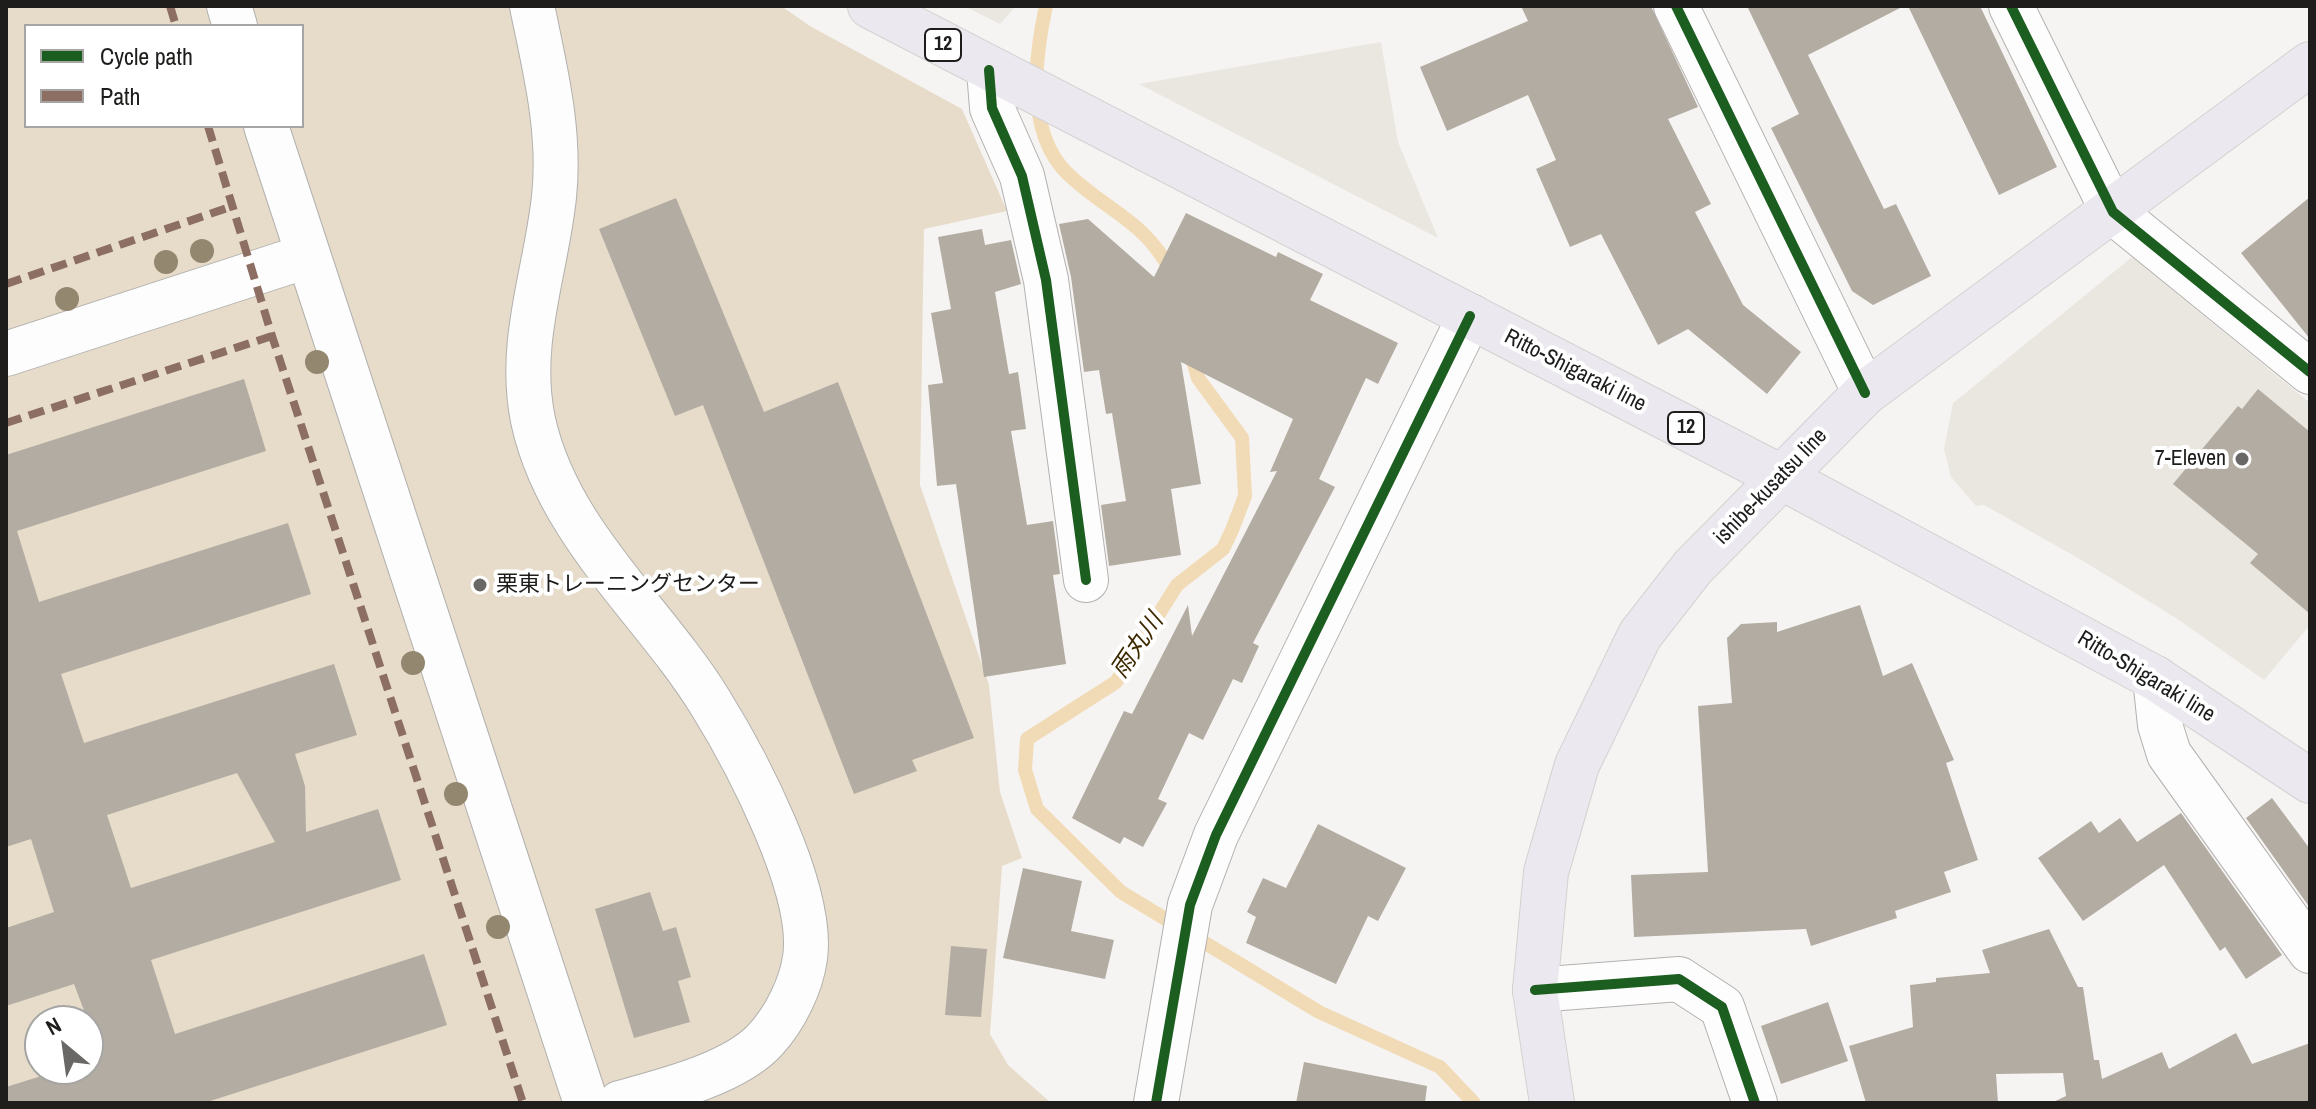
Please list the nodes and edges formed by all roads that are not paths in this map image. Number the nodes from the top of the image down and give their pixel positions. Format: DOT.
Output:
graph roads {
  1 [pos="532,6"];
  2 [pos="870,6"];
  3 [pos="1676,6"];
  4 [pos="2011,6"];
  5 [pos="2310,64"];
  6 [pos="1018,85"];
  7 [pos="267,128"];
  8 [pos="2113,212"];
  9 [pos="307,256"];
  10 [pos="1470,316"];
  11 [pos="6,354"];
  12 [pos="2304,357"];
  13 [pos="1865,393"];
  14 [pos="1779,476"];
  15 [pos="1086,580"];
  16 [pos="2155,678"];
  17 [pos="2310,781"];
  18 [pos="2310,951"];
  19 [pos="1535,990"];
  20 [pos="586,1103"];
  21 [pos="620,1103"];
  22 [pos="1156,1103"];
  23 [pos="1552,1103"];
  24 [pos="1755,1103"];
  1 -- 21 [label="street"];
  2 -- 6 [label="main road, Ritto-Shigaraki line / 12"];
  3 -- 13 [label="street"];
  4 -- 8 [label="street"];
  5 -- 8 [label="main road, ishibe-kusatsu line"];
  6 -- 10 [label="main road, Ritto-Shigaraki line / 12"];
  6 -- 15 [label="street"];
  7 -- 9 [label="street"];
  8 -- 12 [label="street"];
  8 -- 13 [label="main road, ishibe-kusatsu line"];
  9 -- 11 [label="street"];
  9 -- 20 [label="street"];
  10 -- 14 [label="main road, Ritto-Shigaraki line / 12"];
  10 -- 22 [label="street"];
  13 -- 14 [label="main road, ishibe-kusatsu line"];
  14 -- 16 [label="main road, Ritto-Shigaraki line / 12"];
  14 -- 19 [label="main road, ishibe-kusatsu line"];
  16 -- 17 [label="main road, Ritto-Shigaraki line / 12"];
  16 -- 18 [label="street"];
  19 -- 23 [label="main road, ishibe-kusatsu line"];
  19 -- 24 [label="street"];
}
